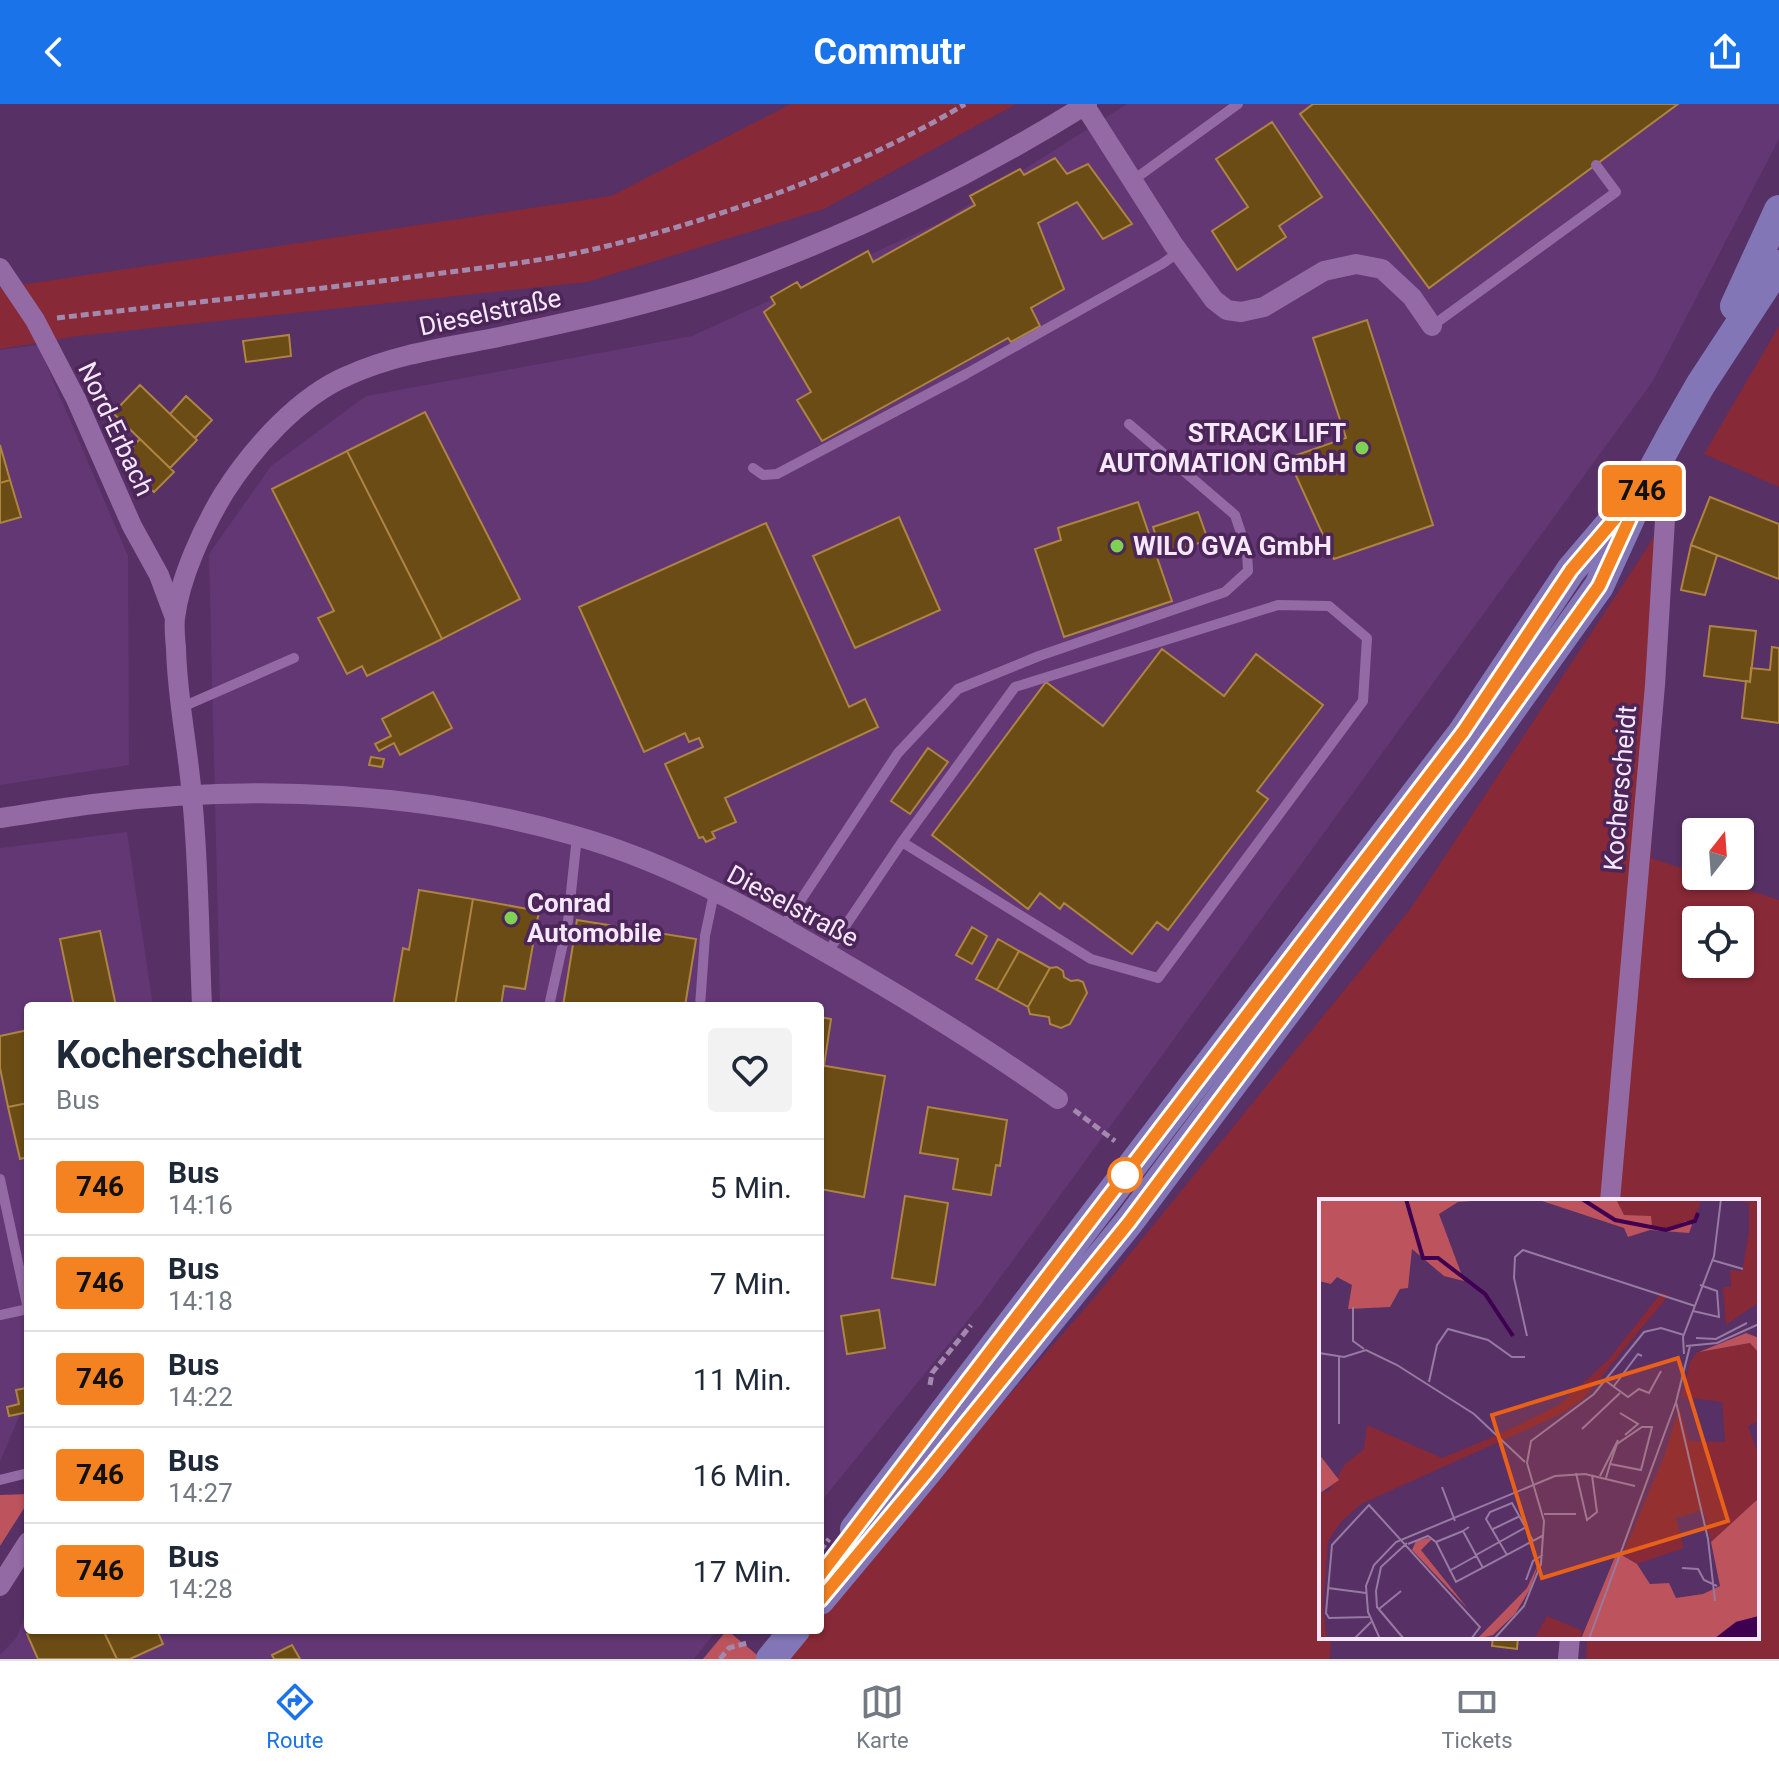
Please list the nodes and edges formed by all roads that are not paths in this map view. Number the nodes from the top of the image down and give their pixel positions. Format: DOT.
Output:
graph roads {
  1 [pos="1238,104"];
  2 [pos="1086,105"];
  3 [pos="1596,165"];
  4 [pos="1132,181"];
  5 [pos="1779,210"];
  6 [pos="1179,252"];
  7 [pos="1779,265"];
  8 [pos="0,268"];
  9 [pos="1432,326"];
  10 [pos="1701,384"];
  11 [pos="1129,424"];
  12 [pos="753,468"];
  13 [pos="1647,481"];
  14 [pos="175,618"];
  15 [pos="294,658"];
  16 [pos="180,708"];
  17 [pos="192,796"];
  18 [pos="0,818"];
  19 [pos="577,836"];
  20 [pos="902,842"];
  21 [pos="714,893"];
  22 [pos="783,927"];
  23 [pos="827,953"];
  24 [pos="202,1002"];
  25 [pos="550,1002"];
  26 [pos="700,1002"];
  27 [pos="1058,1099"];
  28 [pos="0,1179"];
  29 [pos="1610,1199"];
  30 [pos="24,1290"];
  31 [pos="24,1310"];
  32 [pos="0,1315"];
  33 [pos="24,1474"];
  34 [pos="0,1480"];
  35 [pos="24,1548"];
  36 [pos="824,1570"];
  37 [pos="0,1586"];
  38 [pos="824,1595"];
  39 [pos="776,1634"];
  40 [pos="789,1634"];
  41 [pos="1570,1639"];
  42 [pos="759,1653"];
  43 [pos="1568,1659"];
  1 -- 4 [label="lane"];
  2 -- 4 [label="street"];
  2 -- 14 [label="street, Dieselstraße"];
  3 -- 9 [label="lane"];
  4 -- 6 [label="street"];
  5 -- 10 [label="main road"];
  6 -- 9 [label="street"];
  6 -- 12 [label="lane"];
  7 -- 10 [label="main road"];
  8 -- 14 [label="street, Nord-Erbach"];
  10 -- 13 [label="main road"];
  11 -- 22 [label="lane"];
  13 -- 29 [label="street, Kocherscheidt"];
  13 -- 36 [label="main road"];
  13 -- 38 [label="main road"];
  14 -- 16 [label="street, Dieselstraße"];
  15 -- 16 [label="lane"];
  16 -- 17 [label="street, Dieselstraße"];
  17 -- 18 [label="street, Dieselstraße"];
  17 -- 19 [label="street, Dieselstraße"];
  17 -- 24 [label="street, Dieselstraße"];
  19 -- 21 [label="street, Dieselstraße"];
  19 -- 25 [label="lane"];
  20 -- 20 [label="lane"];
  20 -- 23 [label="lane"];
  21 -- 22 [label="street, Dieselstraße"];
  21 -- 26 [label="lane"];
  22 -- 23 [label="street, Dieselstraße"];
  23 -- 27 [label="street, Dieselstraße"];
  28 -- 30 [label="lane"];
  31 -- 32 [label="lane"];
  33 -- 34 [label="lane"];
  35 -- 37 [label="street"];
  39 -- 42 [label="main road"];
  40 -- 42 [label="main road"];
  41 -- 43 [label="street"];
}
